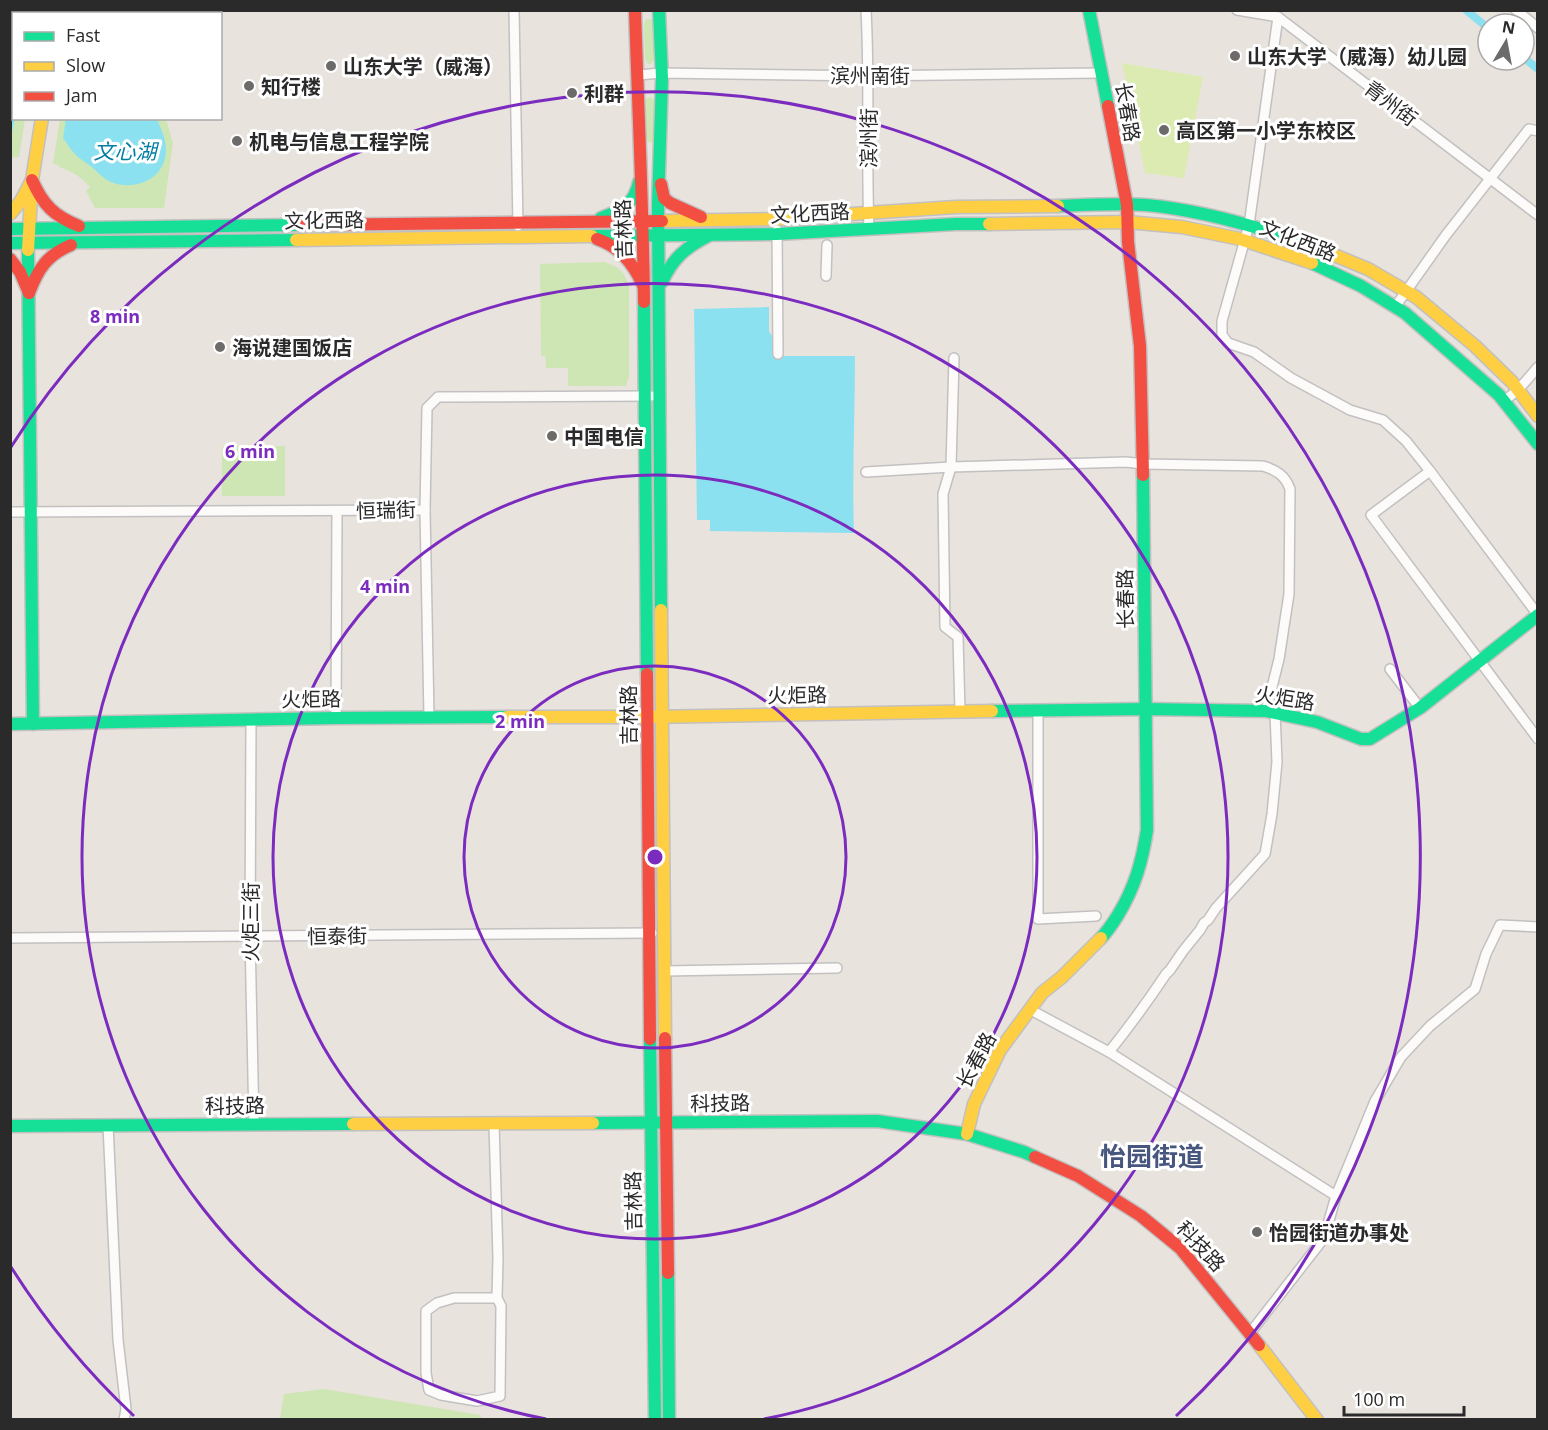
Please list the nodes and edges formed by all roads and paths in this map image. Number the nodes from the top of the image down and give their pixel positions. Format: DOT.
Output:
graph roads {
  1 [pos="514,10"];
  2 [pos="635,10"];
  3 [pos="659,10"];
  4 [pos="866,10"];
  5 [pos="1089,10"];
  6 [pos="1237,10"];
  7 [pos="1516,10"];
  8 [pos="1278,17"];
  9 [pos="1538,28"];
  10 [pos="661,73"];
  11 [pos="1101,73"];
  12 [pos="638,75"];
  13 [pos="868,76"];
  14 [pos="42,120"];
  15 [pos="1538,131"];
  16 [pos="640,174"];
  17 [pos="659,176"];
  18 [pos="1490,178"];
  19 [pos="32,180"];
  20 [pos="1126,205"];
  21 [pos="869,212"];
  22 [pos="10,214"];
  23 [pos="1538,215"];
  24 [pos="777,219"];
  25 [pos="643,220"];
  26 [pos="658,220"];
  27 [pos="709,220"];
  28 [pos="594,221"];
  29 [pos="1127,222"];
  30 [pos="518,223"];
  31 [pos="1249,225"];
  32 [pos="84,228"];
  33 [pos="10,229"];
  34 [pos="29,229"];
  35 [pos="869,229"];
  36 [pos="777,234"];
  37 [pos="711,235"];
  38 [pos="644,236"];
  39 [pos="658,236"];
  40 [pos="517,237"];
  41 [pos="593,237"];
  42 [pos="1245,240"];
  43 [pos="10,243"];
  44 [pos="28,243"];
  45 [pos="87,243"];
  46 [pos="827,245"];
  47 [pos="10,259"];
  48 [pos="826,276"];
  49 [pos="644,287"];
  50 [pos="659,290"];
  51 [pos="1406,291"];
  52 [pos="29,293"];
  53 [pos="1395,307"];
  54 [pos="778,354"];
  55 [pos="954,358"];
  56 [pos="1538,367"];
  57 [pos="1518,390"];
  58 [pos="646,396"];
  59 [pos="659,396"];
  60 [pos="1504,401"];
  61 [pos="1538,416"];
  62 [pos="1538,444"];
  63 [pos="1143,464"];
  64 [pos="951,467"];
  65 [pos="1430,471"];
  66 [pos="866,472"];
  67 [pos="425,510"];
  68 [pos="337,511"];
  69 [pos="10,512"];
  70 [pos="31,512"];
  71 [pos="1538,615"];
  72 [pos="1480,662"];
  73 [pos="1390,669"];
  74 [pos="1420,708"];
  75 [pos="1146,710"];
  76 [pos="1038,711"];
  77 [pos="960,712"];
  78 [pos="1270,712"];
  79 [pos="429,717"];
  80 [pos="648,717"];
  81 [pos="662,717"];
  82 [pos="336,718"];
  83 [pos="251,719"];
  84 [pos="10,724"];
  85 [pos="33,724"];
  86 [pos="1538,739"];
  87 [pos="1096,916"];
  88 [pos="1538,927"];
  89 [pos="648,933"];
  90 [pos="664,933"];
  91 [pos="250,937"];
  92 [pos="10,938"];
  93 [pos="837,968"];
  94 [pos="664,971"];
  95 [pos="1029,1009"];
  96 [pos="1109,1052"];
  97 [pos="666,1122"];
  98 [pos="652,1123"];
  99 [pos="254,1124"];
  100 [pos="494,1124"];
  101 [pos="108,1125"];
  102 [pos="10,1126"];
  103 [pos="967,1134"];
  104 [pos="1336,1196"];
  105 [pos="497,1298"];
  106 [pos="1250,1333"];
  107 [pos="124,1419"];
  108 [pos="655,1419"];
  109 [pos="669,1419"];
  110 [pos="1317,1419"];
  1 -- 30 [label="street"];
  2 -- 12 [label="main road, 吉林路"];
  3 -- 10 [label="main road, 吉林路"];
  4 -- 13 [label="street, 滨州街"];
  5 -- 11 [label="main road, 长春路"];
  6 -- 8 [label="street, 青州街"];
  7 -- 9 [label="street"];
  8 -- 18 [label="street, 青州街"];
  8 -- 31 [label="street"];
  10 -- 12 [label="street, 滨州南街"];
  10 -- 13 [label="street, 滨州南街"];
  10 -- 17 [label="main road, 吉林路"];
  11 -- 13 [label="street, 滨州南街"];
  11 -- 20 [label="main road, 长春路"];
  12 -- 16 [label="main road, 吉林路"];
  13 -- 21 [label="street, 滨州街"];
  14 -- 19 [label="main road"];
  15 -- 18 [label="street"];
  16 -- 25 [label="main road, 吉林路"];
  16 -- 28 [label="main road"];
  17 -- 26 [label="main road, 吉林路"];
  17 -- 27 [label="main road"];
  18 -- 23 [label="street, 青州街"];
  18 -- 51 [label="street"];
  19 -- 22 [label="main road"];
  19 -- 32 [label="main road"];
  19 -- 34 [label="main road"];
  20 -- 21 [label="main road, 文化西路"];
  20 -- 29 [label="main road, 长春路"];
  20 -- 31 [label="main road, 文化西路"];
  21 -- 24 [label="main road, 文化西路"];
  21 -- 35 [label="street, 滨州街"];
  24 -- 27 [label="main road, 文化西路"];
  24 -- 36 [label="street"];
  25 -- 26 [label="main road, 文化西路"];
  25 -- 28 [label="main road, 文化西路"];
  25 -- 38 [label="main road, 吉林路"];
  26 -- 27 [label="main road, 文化西路"];
  26 -- 39 [label="main road, 吉林路"];
  28 -- 30 [label="main road, 文化西路"];
  29 -- 35 [label="main road, 文化西路"];
  29 -- 42 [label="main road, 文化西路"];
  29 -- 63 [label="main road, 长春路"];
  30 -- 32 [label="main road, 文化西路"];
  30 -- 40 [label="street"];
  31 -- 42 [label="street"];
  31 -- 51 [label="main road, 文化西路"];
  32 -- 34 [label="main road, 文化西路"];
  33 -- 34 [label="main road, 文化西路"];
  34 -- 44 [label="main road"];
  35 -- 36 [label="main road, 文化西路"];
  36 -- 37 [label="main road, 文化西路"];
  36 -- 54 [label="street"];
  37 -- 39 [label="main road, 文化西路"];
  37 -- 50 [label="main road"];
  38 -- 39 [label="main road, 文化西路"];
  38 -- 41 [label="main road, 文化西路"];
  38 -- 49 [label="main road, 吉林路"];
  39 -- 50 [label="main road, 吉林路"];
  40 -- 41 [label="main road, 文化西路"];
  40 -- 45 [label="main road, 文化西路"];
  41 -- 49 [label="main road"];
  42 -- 53 [label="main road, 文化西路"];
  42 -- 65 [label="street"];
  43 -- 44 [label="main road, 文化西路"];
  44 -- 45 [label="main road, 文化西路"];
  44 -- 52 [label="main road"];
  45 -- 52 [label="main road"];
  46 -- 48 [label="street"];
  47 -- 52 [label="main road"];
  49 -- 58 [label="main road, 吉林路"];
  50 -- 59 [label="main road, 吉林路"];
  51 -- 53 [label="street"];
  51 -- 57 [label="main road, 文化西路"];
  52 -- 70 [label="main road"];
  53 -- 60 [label="main road, 文化西路"];
  55 -- 64 [label="street"];
  56 -- 57 [label="street"];
  57 -- 60 [label="street"];
  57 -- 61 [label="main road, 文化西路"];
  58 -- 59 [label="street, 恒瑞街"];
  58 -- 67 [label="street, 恒瑞街"];
  58 -- 80 [label="main road, 吉林路"];
  59 -- 81 [label="main road, 吉林路"];
  60 -- 62 [label="main road, 文化西路"];
  63 -- 64 [label="street"];
  63 -- 75 [label="main road, 长春路"];
  63 -- 78 [label="street"];
  64 -- 66 [label="street"];
  64 -- 77 [label="street"];
  65 -- 71 [label="street"];
  65 -- 72 [label="street"];
  67 -- 68 [label="street, 恒瑞街"];
  67 -- 79 [label="street"];
  68 -- 70 [label="street, 恒瑞街"];
  68 -- 82 [label="street"];
  69 -- 70 [label="street, 恒瑞街"];
  70 -- 85 [label="main road"];
  71 -- 72 [label="main road, 火炬路"];
  72 -- 74 [label="main road, 火炬路"];
  72 -- 86 [label="street"];
  73 -- 74 [label="street"];
  74 -- 78 [label="main road, 火炬路"];
  75 -- 76 [label="main road, 火炬路"];
  75 -- 78 [label="main road, 火炬路"];
  75 -- 95 [label="main road, 长春路"];
  76 -- 77 [label="main road, 火炬路"];
  76 -- 87 [label="street"];
  77 -- 81 [label="main road, 火炬路"];
  78 -- 96 [label="street"];
  79 -- 80 [label="main road, 火炬路"];
  79 -- 82 [label="main road, 火炬路"];
  80 -- 81 [label="main road, 火炬路"];
  80 -- 89 [label="main road, 吉林路"];
  81 -- 90 [label="main road, 吉林路"];
  82 -- 83 [label="main road, 火炬路"];
  83 -- 85 [label="main road, 火炬路"];
  83 -- 91 [label="street, 火炬三街"];
  84 -- 85 [label="main road, 火炬路"];
  88 -- 104 [label="street"];
  89 -- 90 [label="street, 恒泰街"];
  89 -- 91 [label="street, 恒泰街"];
  89 -- 98 [label="main road, 吉林路"];
  90 -- 94 [label="main road, 吉林路"];
  91 -- 92 [label="street, 恒泰街"];
  91 -- 99 [label="street, 火炬三街"];
  93 -- 94 [label="street"];
  94 -- 97 [label="main road, 吉林路"];
  95 -- 96 [label="street"];
  95 -- 103 [label="main road, 长春路"];
  96 -- 104 [label="street"];
  97 -- 98 [label="main road, 科技路"];
  97 -- 103 [label="main road, 科技路"];
  97 -- 109 [label="main road, 吉林路"];
  98 -- 100 [label="main road, 科技路"];
  98 -- 108 [label="main road, 吉林路"];
  99 -- 100 [label="main road, 科技路"];
  99 -- 101 [label="main road, 科技路"];
  100 -- 105 [label="street"];
  101 -- 102 [label="main road, 科技路"];
  101 -- 107 [label="street"];
  103 -- 106 [label="main road, 科技路"];
  104 -- 106 [label="street"];
  105 -- 105 [label="street"];
  106 -- 110 [label="main road, 科技路"];
}
